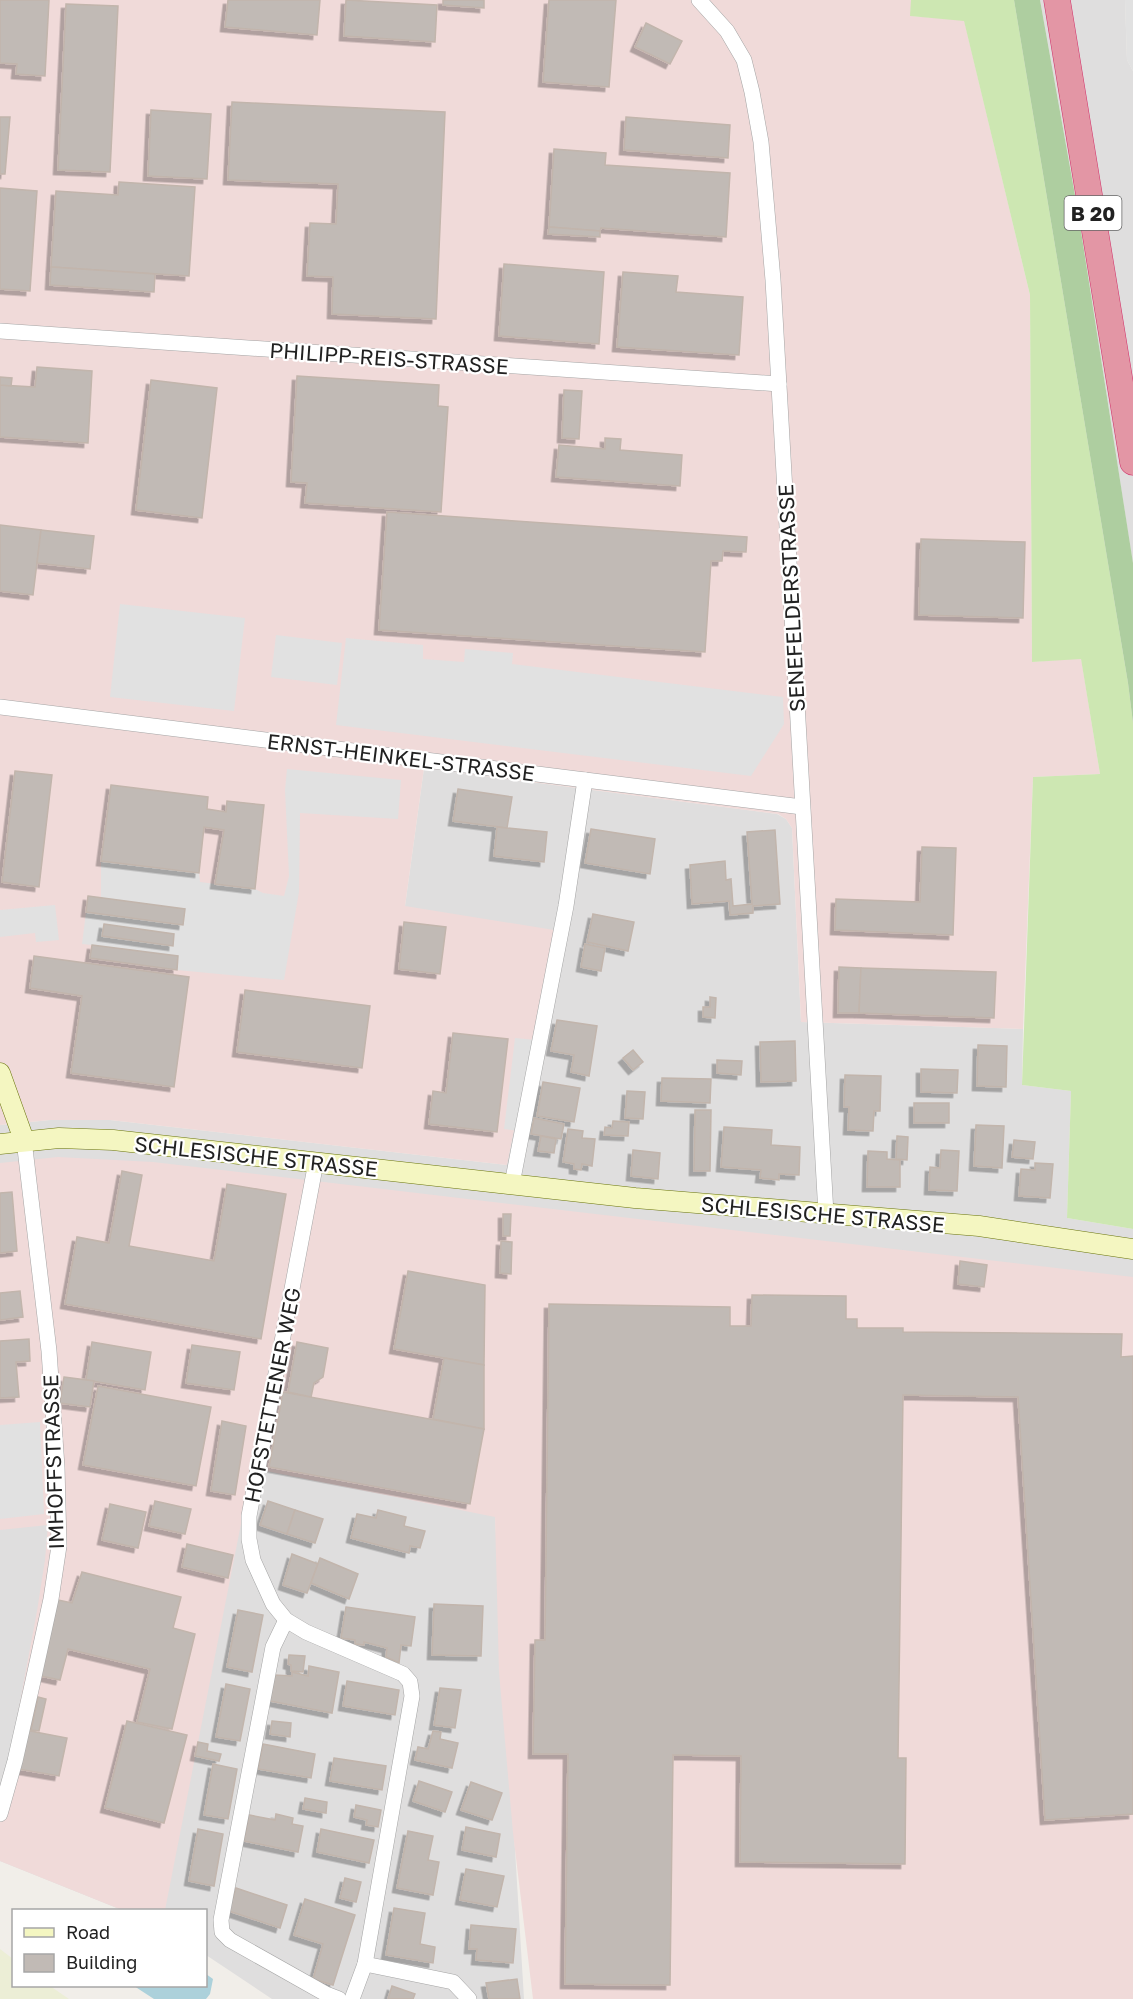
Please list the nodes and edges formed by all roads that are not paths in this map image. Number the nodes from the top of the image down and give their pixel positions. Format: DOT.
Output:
graph roads {
  1 [pos="699,0"];
  2 [pos="1057,0"];
  3 [pos="1071,0"];
  4 [pos="1077,110"];
  5 [pos="0,331"];
  6 [pos="779,384"];
  7 [pos="1133,462"];
  8 [pos="0,707"];
  9 [pos="585,780"];
  10 [pos="802,807"];
  11 [pos="0,1073"];
  12 [pos="24,1140"];
  13 [pos="0,1144"];
  14 [pos="316,1162"];
  15 [pos="512,1184"];
  16 [pos="826,1214"];
  17 [pos="1133,1249"];
  18 [pos="286,1620"];
  19 [pos="0,1814"];
  20 [pos="365,1964"];
  21 [pos="339,1999"];
  22 [pos="352,1999"];
  23 [pos="469,1999"];
  1 -- 6 [label="street, SENEFELDERSTRASSE"];
  2 -- 4 [label="highway, B 20"];
  3 -- 4 [label="highway"];
  4 -- 7 [label="highway, B 20"];
  5 -- 6 [label="street, PHILIPP-REIS-STRASSE"];
  6 -- 10 [label="street, SENEFELDERSTRASSE"];
  8 -- 9 [label="street, ERNST-HEINKEL-STRASSE"];
  9 -- 10 [label="street, ERNST-HEINKEL-STRASSE"];
  9 -- 15 [label="street"];
  10 -- 16 [label="street, SENEFELDERSTRASSE"];
  11 -- 12 [label="street"];
  12 -- 13 [label="street, SCHLESISCHE STRASSE"];
  12 -- 14 [label="street, SCHLESISCHE STRASSE"];
  12 -- 19 [label="street, IMHOFFSTRASSE"];
  14 -- 15 [label="street, SCHLESISCHE STRASSE"];
  14 -- 18 [label="street, HOFSTETTENER WEG"];
  15 -- 16 [label="street, SCHLESISCHE STRASSE"];
  16 -- 17 [label="street, SCHLESISCHE STRASSE"];
  18 -- 20 [label="street, HOFSTETTENER WEG"];
  18 -- 21 [label="street"];
  20 -- 22 [label="street, HOFSTETTENER WEG"];
  20 -- 23 [label="street"];
}
